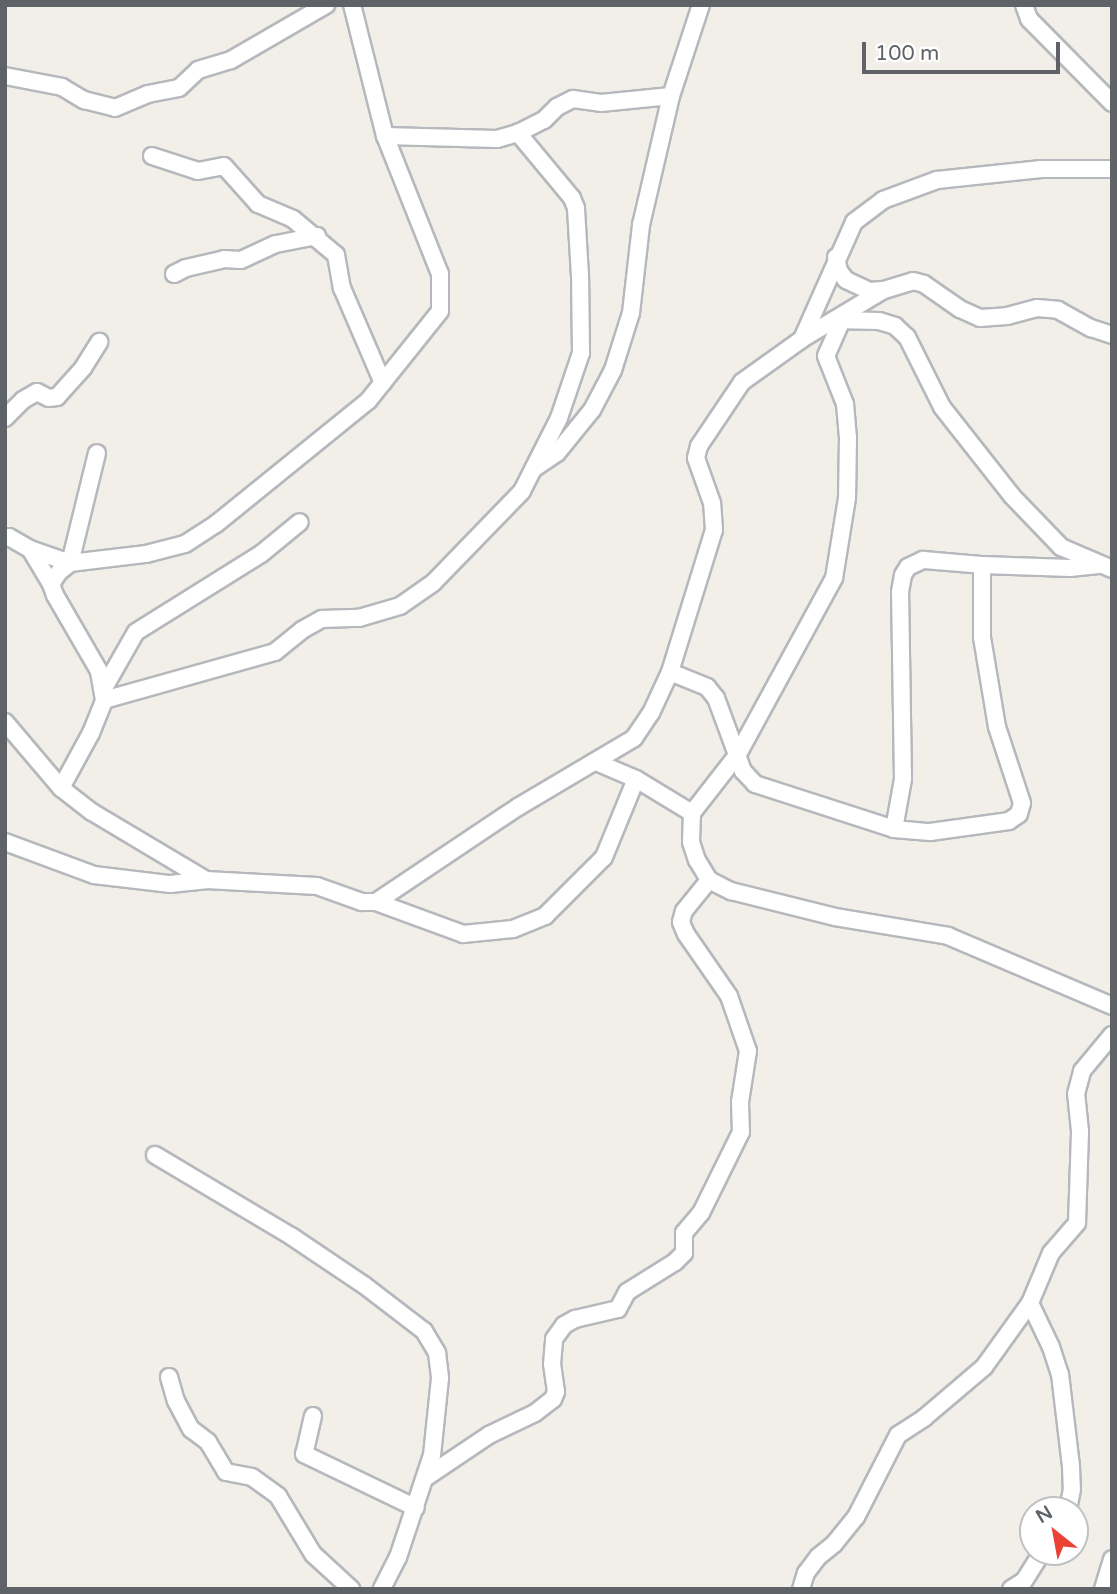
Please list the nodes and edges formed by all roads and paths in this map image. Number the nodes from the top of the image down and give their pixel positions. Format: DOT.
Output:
graph roads {
  1 [pos="326,5"];
  2 [pos="352,5"];
  3 [pos="701,5"];
  4 [pos="1024,5"];
  5 [pos="5,76"];
  6 [pos="671,96"];
  7 [pos="1112,103"];
  8 [pos="518,133"];
  9 [pos="385,136"];
  10 [pos="152,156"];
  11 [pos="1112,169"];
  12 [pos="317,236"];
  13 [pos="836,257"];
  14 [pos="174,274"];
  15 [pos="884,290"];
  16 [pos="837,320"];
  17 [pos="1112,335"];
  18 [pos="802,339"];
  19 [pos="99,342"];
  20 [pos="383,383"];
  21 [pos="5,418"];
  22 [pos="97,453"];
  23 [pos="533,469"];
  24 [pos="300,522"];
  25 [pos="7,536"];
  26 [pos="30,549"];
  27 [pos="70,563"];
  28 [pos="982,565"];
  29 [pos="1106,567"];
  30 [pos="51,584"];
  31 [pos="670,672"];
  32 [pos="104,694"];
  33 [pos="5,722"];
  34 [pos="738,754"];
  35 [pos="596,762"];
  36 [pos="636,779"];
  37 [pos="61,788"];
  38 [pos="692,813"];
  39 [pos="894,829"];
  40 [pos="5,842"];
  41 [pos="206,880"];
  42 [pos="709,880"];
  43 [pos="376,902"];
  44 [pos="1112,1006"];
  45 [pos="1112,1035"];
  46 [pos="155,1154"];
  47 [pos="1030,1303"];
  48 [pos="169,1377"];
  49 [pos="313,1416"];
  50 [pos="425,1478"];
  51 [pos="1071,1496"];
  52 [pos="416,1508"];
  53 [pos="1112,1559"];
  54 [pos="1033,1566"];
  55 [pos="351,1589"];
  56 [pos="382,1589"];
  57 [pos="801,1589"];
  58 [pos="1011,1589"];
  59 [pos="1102,1589"];
  1 -- 5 [label="street"];
  2 -- 9 [label="street"];
  3 -- 6 [label="street"];
  4 -- 7 [label="street"];
  6 -- 8 [label="street"];
  6 -- 23 [label="street"];
  8 -- 9 [label="street"];
  8 -- 23 [label="street"];
  9 -- 20 [label="street"];
  10 -- 12 [label="street"];
  11 -- 13 [label="street"];
  12 -- 14 [label="street"];
  12 -- 20 [label="street"];
  13 -- 15 [label="street"];
  13 -- 18 [label="street"];
  15 -- 16 [label="street"];
  15 -- 17 [label="street"];
  16 -- 18 [label="street"];
  16 -- 29 [label="street"];
  16 -- 34 [label="street"];
  18 -- 31 [label="street"];
  19 -- 21 [label="street"];
  20 -- 27 [label="street"];
  22 -- 27 [label="street"];
  23 -- 32 [label="street"];
  24 -- 32 [label="street"];
  25 -- 26 [label="street"];
  26 -- 27 [label="street"];
  26 -- 30 [label="street"];
  27 -- 30 [label="street"];
  28 -- 29 [label="street"];
  28 -- 39 [label="street"];
  28 -- 39 [label="street"];
  30 -- 32 [label="street"];
  31 -- 34 [label="street"];
  31 -- 35 [label="street"];
  32 -- 37 [label="street"];
  33 -- 37 [label="street"];
  34 -- 38 [label="street"];
  34 -- 39 [label="street"];
  35 -- 36 [label="street"];
  35 -- 43 [label="street"];
  36 -- 38 [label="street"];
  36 -- 43 [label="street"];
  37 -- 41 [label="street"];
  38 -- 42 [label="street"];
  40 -- 41 [label="street"];
  41 -- 43 [label="street"];
  42 -- 44 [label="street"];
  42 -- 50 [label="street"];
  45 -- 47 [label="street"];
  46 -- 50 [label="street"];
  47 -- 51 [label="street"];
  47 -- 57 [label="street"];
  48 -- 55 [label="street"];
  49 -- 52 [label="street"];
  50 -- 52 [label="street"];
  52 -- 56 [label="street"];
  53 -- 59 [label="street"];
  54 -- 58 [label="street"];
}
